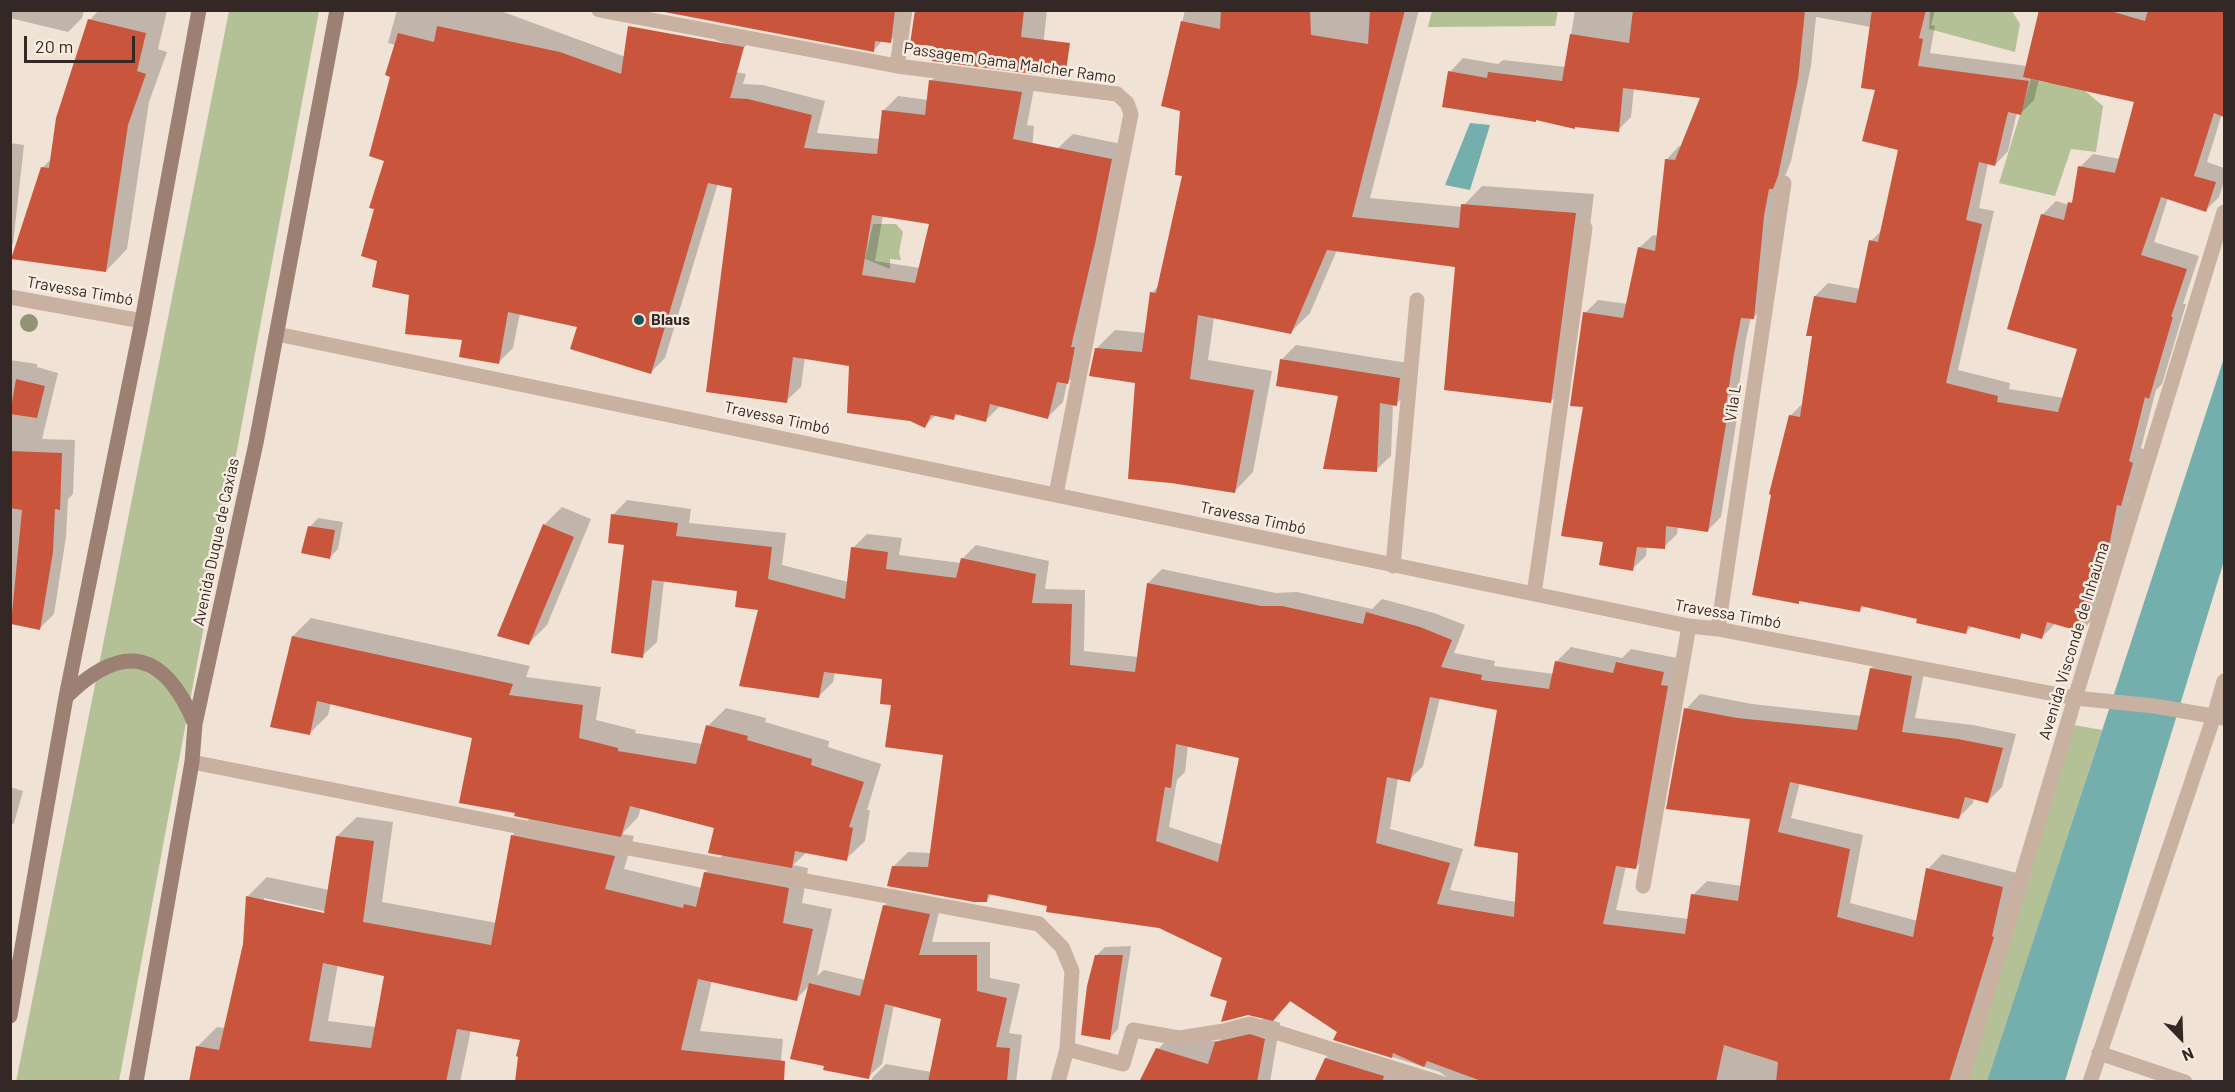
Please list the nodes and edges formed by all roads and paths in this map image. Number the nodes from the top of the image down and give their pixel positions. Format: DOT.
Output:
graph roads {
  1 [pos="199,10"];
  2 [pos="337,10"];
  3 [pos="599,10"];
  4 [pos="905,10"];
  5 [pos="897,66"];
  6 [pos="1784,183"];
  7 [pos="2224,212"];
  8 [pos="1585,228"];
  9 [pos="10,297"];
  10 [pos="1417,300"];
  11 [pos="142,321"];
  12 [pos="277,334"];
  13 [pos="1056,494"];
  14 [pos="1393,566"];
  15 [pos="1534,594"];
  16 [pos="1689,626"];
  17 [pos="1718,629"];
  18 [pos="2224,681"];
  19 [pos="66,697"];
  20 [pos="2075,698"];
  21 [pos="2219,717"];
  22 [pos="195,724"];
  23 [pos="192,762"];
  24 [pos="1643,886"];
  25 [pos="10,1016"];
  26 [pos="1067,1049"];
  27 [pos="2099,1053"];
  28 [pos="136,1082"];
  29 [pos="1058,1082"];
  30 [pos="1436,1082"];
  31 [pos="1961,1082"];
  32 [pos="2090,1082"];
  33 [pos="2185,1082"];
  1 -- 11 [label="main road"];
  2 -- 12 [label="main road, Avenida Duque de Caxias"];
  3 -- 5 [label="street, Passagem Gama Malcher Ramo"];
  4 -- 5 [label="street"];
  5 -- 13 [label="street, Passagem Gama Malcher Ramo"];
  6 -- 17 [label="street, Vila L"];
  7 -- 20 [label="street, Avenida Visconde de Inhaúma"];
  8 -- 15 [label="street"];
  9 -- 11 [label="street, Travessa Timbó"];
  10 -- 14 [label="street"];
  11 -- 19 [label="main road"];
  12 -- 13 [label="street, Travessa Timbó"];
  12 -- 22 [label="main road, Avenida Duque de Caxias"];
  13 -- 14 [label="street, Travessa Timbó"];
  14 -- 15 [label="street, Travessa Timbó"];
  15 -- 16 [label="street, Travessa Timbó"];
  16 -- 17 [label="street, Travessa Timbó"];
  16 -- 24 [label="street"];
  17 -- 20 [label="street, Travessa Timbó"];
  18 -- 21 [label="street"];
  19 -- 22 [label="main road"];
  19 -- 25 [label="main road"];
  20 -- 21 [label="street, Travessa Timbó"];
  20 -- 31 [label="street, Avenida Visconde de Inhaúma"];
  21 -- 27 [label="street"];
  22 -- 23 [label="main road, Avenida Duque de Caxias"];
  23 -- 26 [label="street"];
  23 -- 28 [label="main road, Avenida Duque de Caxias"];
  26 -- 29 [label="street"];
  26 -- 30 [label="street"];
  27 -- 32 [label="street"];
  27 -- 33 [label="street"];
}
